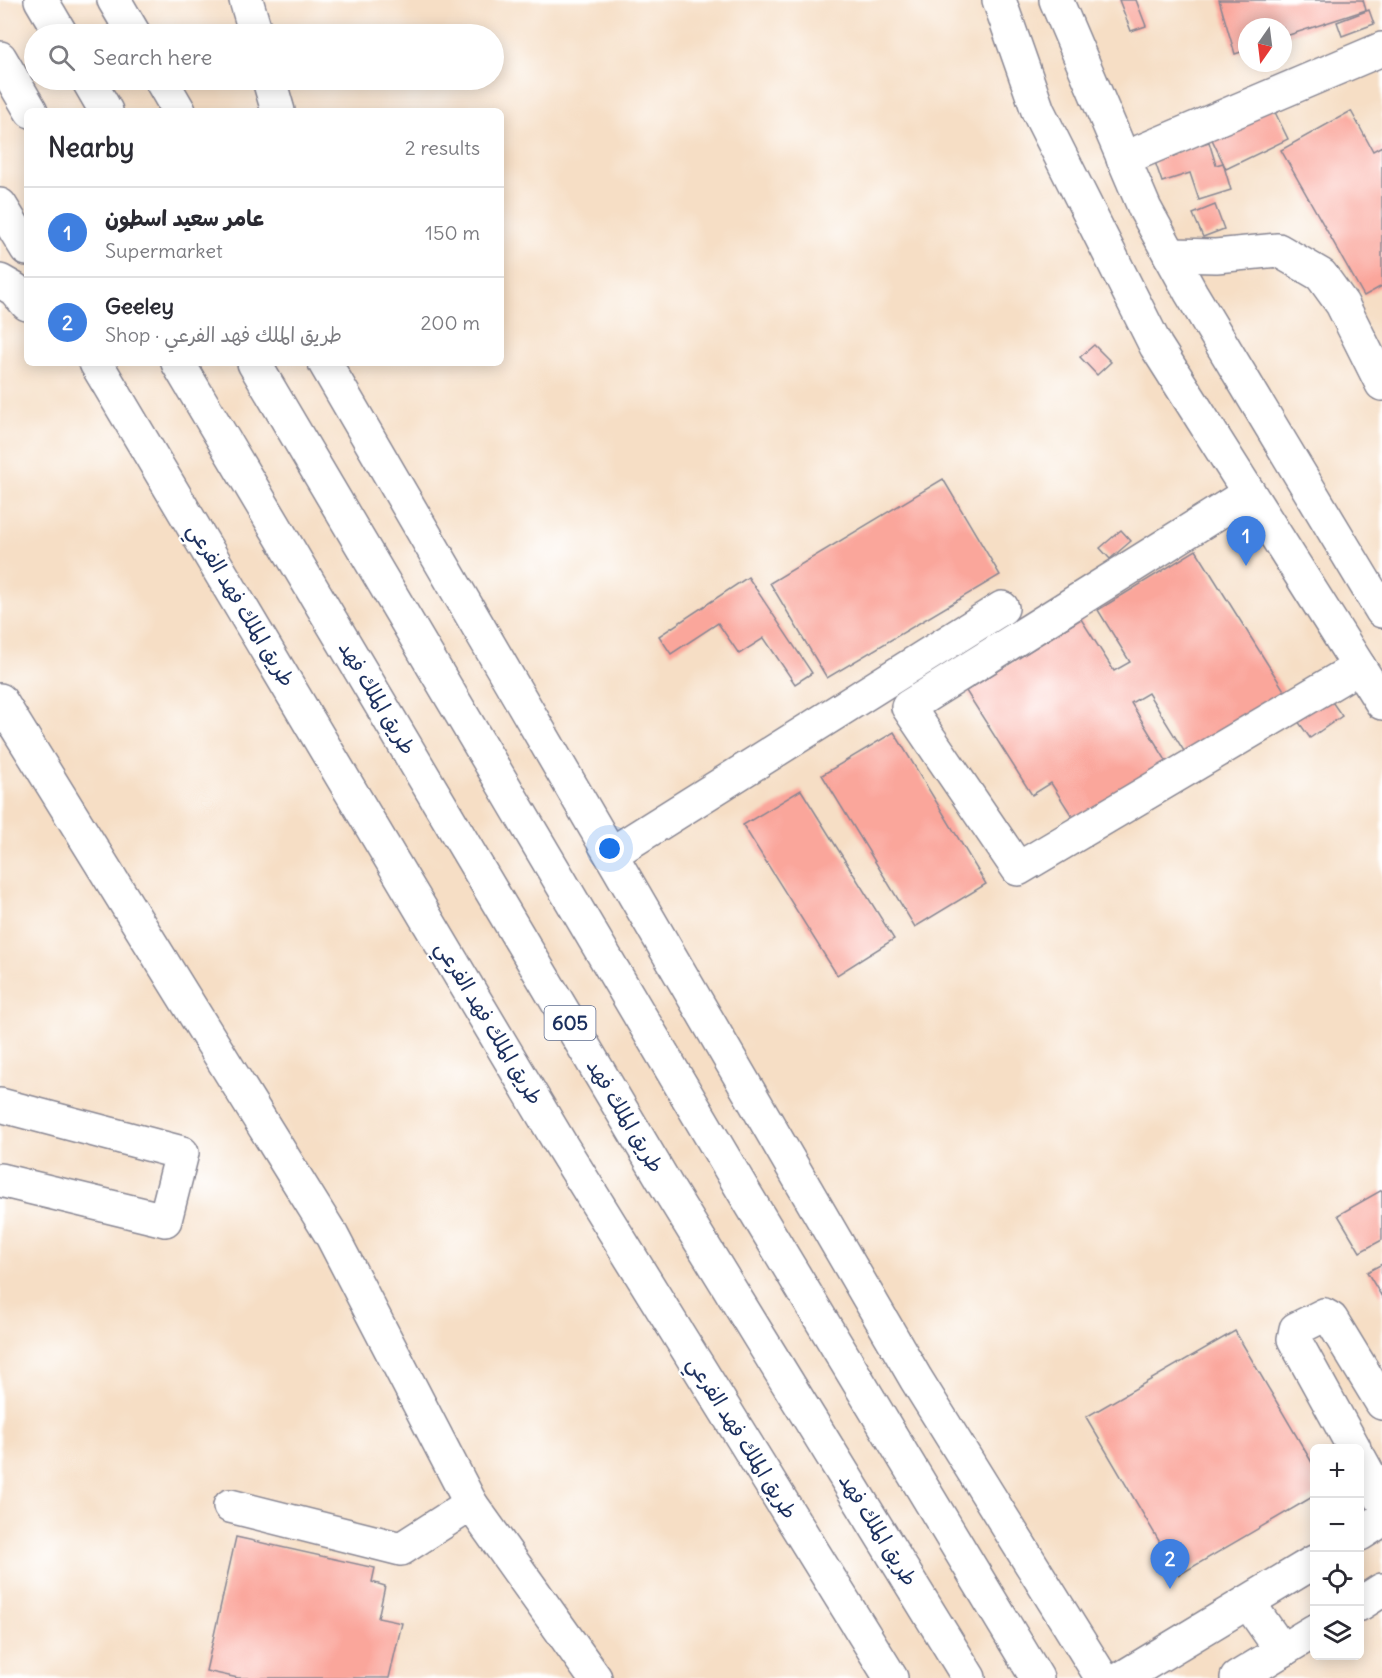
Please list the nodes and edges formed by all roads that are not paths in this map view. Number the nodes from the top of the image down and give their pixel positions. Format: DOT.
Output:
graph roads {
  1 [pos="41,0"];
  2 [pos="114,0"];
  3 [pos="246,0"];
  4 [pos="999,0"];
  5 [pos="1056,0"];
  6 [pos="55,24"];
  7 [pos="128,24"];
  8 [pos="253,24"];
  9 [pos="1382,49"];
  10 [pos="0,58"];
  11 [pos="93,90"];
  12 [pos="167,90"];
  13 [pos="272,90"];
  14 [pos="29,108"];
  15 [pos="104,108"];
  16 [pos="177,108"];
  17 [pos="277,108"];
  18 [pos="1123,159"];
  19 [pos="0,205"];
  20 [pos="24,244"];
  21 [pos="1170,255"];
  22 [pos="0,281"];
  23 [pos="24,301"];
  24 [pos="76,366"];
  25 [pos="98,366"];
  26 [pos="180,366"];
  27 [pos="256,366"];
  28 [pos="327,366"];
  29 [pos="345,366"];
  30 [pos="1382,384"];
  31 [pos="359,421"];
  32 [pos="164,473"];
  33 [pos="1249,493"];
  34 [pos="1002,608"];
  35 [pos="1382,611"];
  36 [pos="1374,684"];
  37 [pos="0,700"];
  38 [pos="611,854"];
  39 [pos="0,1105"];
  40 [pos="0,1180"];
  41 [pos="1379,1397"];
  42 [pos="1336,1416"];
  43 [pos="1351,1444"];
  44 [pos="1364,1468"];
  45 [pos="1382,1499"];
  46 [pos="471,1504"];
  47 [pos="230,1506"];
  48 [pos="1382,1520"];
  49 [pos="1364,1531"];
  50 [pos="1310,1564"];
  51 [pos="1382,1590"];
  52 [pos="1364,1601"];
  53 [pos="1248,1602"];
  54 [pos="1310,1634"];
  55 [pos="1282,1651"];
  56 [pos="595,1678"];
  57 [pos="891,1678"];
  58 [pos="969,1678"];
  59 [pos="1037,1678"];
  60 [pos="1102,1678"];
  61 [pos="1122,1678"];
  62 [pos="1237,1678"];
  1 -- 6 [label="main road"];
  2 -- 7 [label="main road"];
  3 -- 8 [label="main road"];
  4 -- 33 [label="main road"];
  5 -- 18 [label="main road"];
  9 -- 18 [label="main road"];
  10 -- 14 [label="main road"];
  11 -- 15 [label="main road"];
  12 -- 16 [label="main road"];
  13 -- 17 [label="main road"];
  18 -- 21 [label="main road"];
  19 -- 20 [label="main road"];
  21 -- 30 [label="main road"];
  21 -- 35 [label="main road"];
  22 -- 23 [label="main road"];
  24 -- 32 [label="main road"];
  25 -- 32 [label="main road, طريق الملك فهد الفرعي"];
  26 -- 58 [label="main road, طريق الملك فهد / 605"];
  27 -- 59 [label="main road"];
  28 -- 31 [label="main road"];
  29 -- 31 [label="main road"];
  31 -- 38 [label="main road"];
  32 -- 57 [label="main road, طريق الملك فهد الفرعي"];
  33 -- 36 [label="main road"];
  33 -- 36 [label="main road"];
  34 -- 38 [label="main road"];
  37 -- 46 [label="main road"];
  38 -- 60 [label="main road"];
  39 -- 40 [label="main road"];
  41 -- 42 [label="main road"];
  41 -- 42 [label="main road"];
  42 -- 43 [label="main road"];
  44 -- 45 [label="main road"];
  46 -- 47 [label="main road"];
  46 -- 56 [label="main road"];
  48 -- 49 [label="main road"];
  50 -- 53 [label="main road"];
  51 -- 52 [label="main road"];
  53 -- 55 [label="main road"];
  53 -- 61 [label="main road"];
  54 -- 55 [label="main road"];
  55 -- 62 [label="main road"];
}
